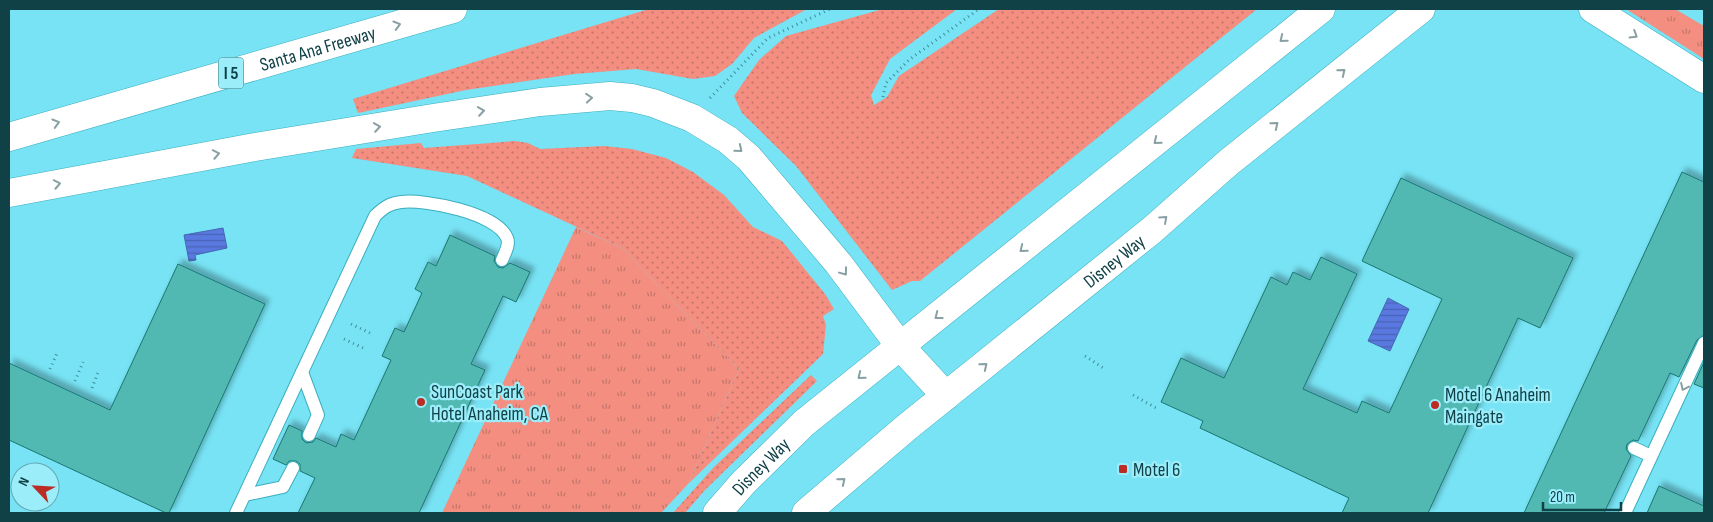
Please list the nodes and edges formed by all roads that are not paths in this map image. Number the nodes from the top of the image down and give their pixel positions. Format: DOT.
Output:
graph roads {
  1 [pos="452,9"];
  2 [pos="1321,9"];
  3 [pos="1421,9"];
  4 [pos="1593,9"];
  5 [pos="1704,79"];
  6 [pos="9,137"];
  7 [pos="9,193"];
  8 [pos="502,260"];
  9 [pos="1704,343"];
  10 [pos="900,346"];
  11 [pos="302,372"];
  12 [pos="946,396"];
  13 [pos="309,435"];
  14 [pos="1634,448"];
  15 [pos="1652,456"];
  16 [pos="293,468"];
  17 [pos="245,495"];
  18 [pos="236,513"];
  19 [pos="716,513"];
  20 [pos="806,513"];
  21 [pos="1625,513"];
  6 -- 1 [label="main road, Santa Ana Freeway / I 5, one-way"];
  2 -- 10 [label="main road, Disney Way, one-way"];
  12 -- 3 [label="main road, Disney Way, one-way"];
  4 -- 5 [label="main road, one-way"];
  7 -- 10 [label="main road, one-way"];
  8 -- 11 [label="lane"];
  9 -- 15 [label="lane, one-way"];
  10 -- 12 [label="main road"];
  10 -- 19 [label="main road, Disney Way, one-way"];
  11 -- 13 [label="lane"];
  11 -- 17 [label="lane"];
  20 -- 12 [label="main road, Disney Way, one-way"];
  14 -- 15 [label="lane"];
  15 -- 21 [label="lane"];
  16 -- 17 [label="lane"];
  17 -- 18 [label="lane"];
}
